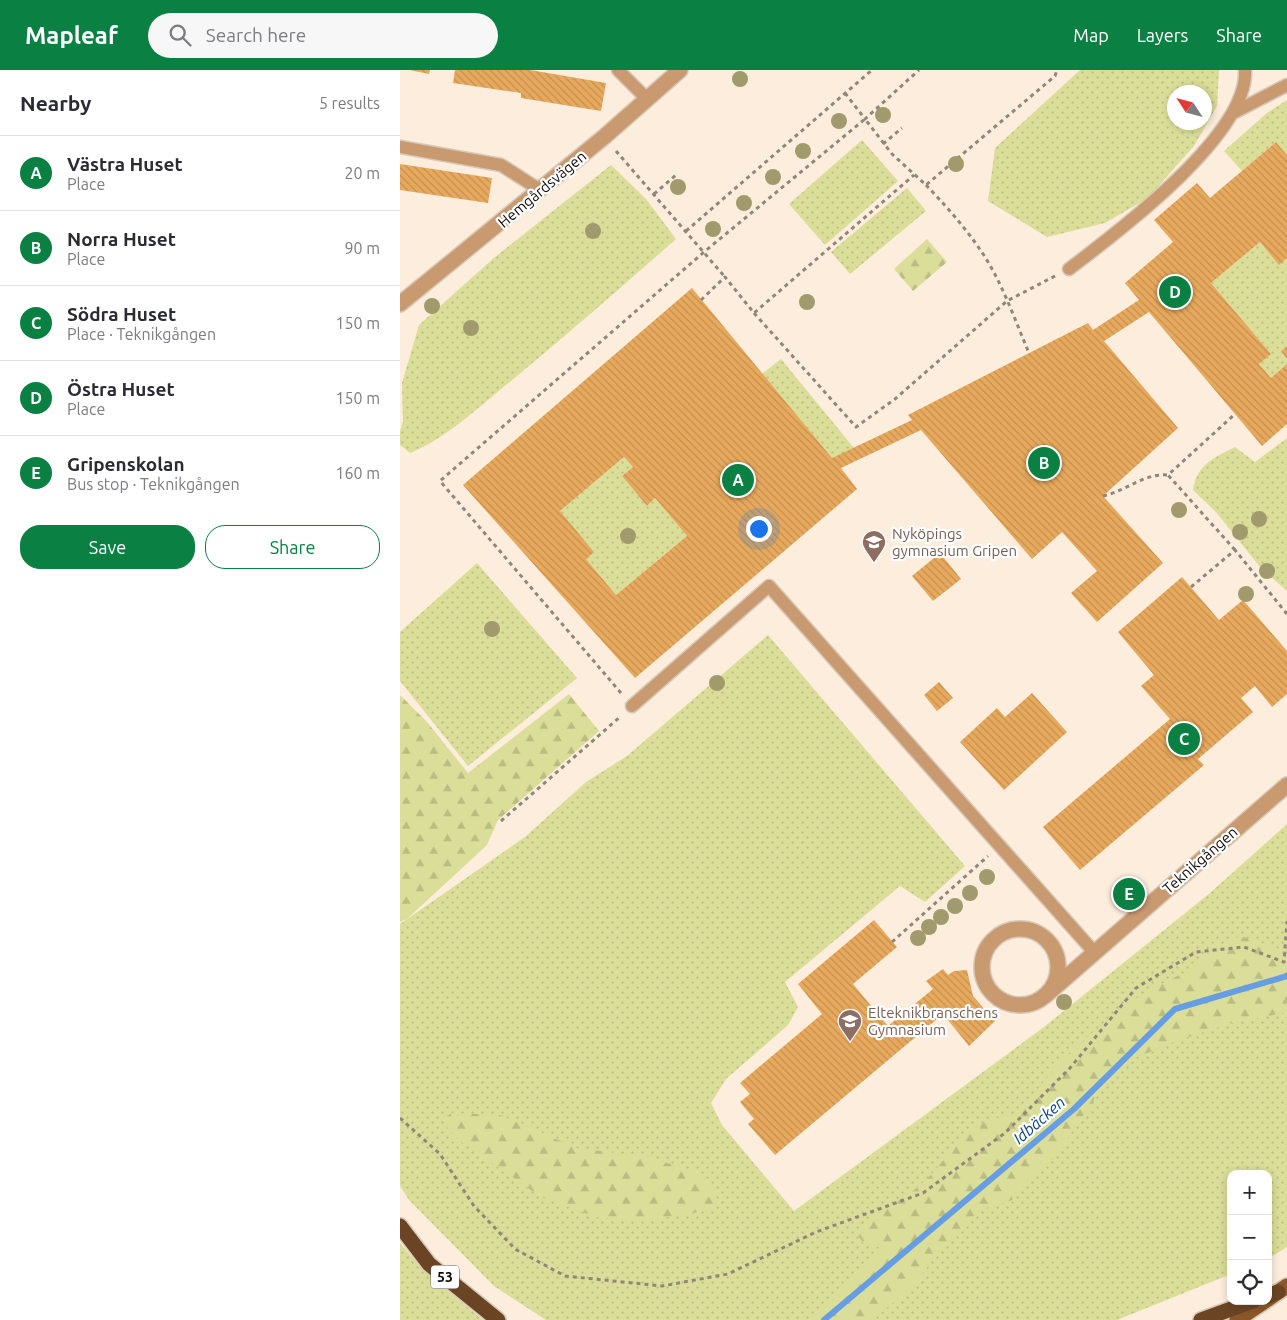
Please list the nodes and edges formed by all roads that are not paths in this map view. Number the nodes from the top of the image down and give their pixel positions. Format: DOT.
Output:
graph roads {
  1 [pos="618,70"];
  2 [pos="680,70"];
  3 [pos="1245,70"];
  4 [pos="1287,85"];
  5 [pos="648,99"];
  6 [pos="1233,113"];
  7 [pos="400,148"];
  8 [pos="540,190"];
  9 [pos="1069,269"];
  10 [pos="402,299"];
  11 [pos="632,706"];
  12 [pos="1287,785"];
  13 [pos="1094,952"];
  14 [pos="1046,995"];
  15 [pos="400,1226"];
  16 [pos="1242,1305"];
  17 [pos="1259,1305"];
  18 [pos="498,1320"];
  19 [pos="1201,1320"];
  20 [pos="1237,1320"];
  1 -- 5 [label="lane"];
  2 -- 5 [label="street, Hemgårdsvägen"];
  3 -- 6 [label="lane"];
  4 -- 6 [label="lane"];
  5 -- 8 [label="street, Hemgårdsvägen"];
  6 -- 9 [label="lane"];
  7 -- 8 [label="lane"];
  8 -- 10 [label="street, Hemgårdsvägen"];
  11 -- 13 [label="lane"];
  12 -- 13 [label="street, Teknikgången"];
  13 -- 14 [label="street, Teknikgången"];
  14 -- 14 [label="street, Teknikgången"];
  15 -- 18 [label="highway, 53"];
  16 -- 19 [label="highway"];
  17 -- 20 [label="main road"];
}
